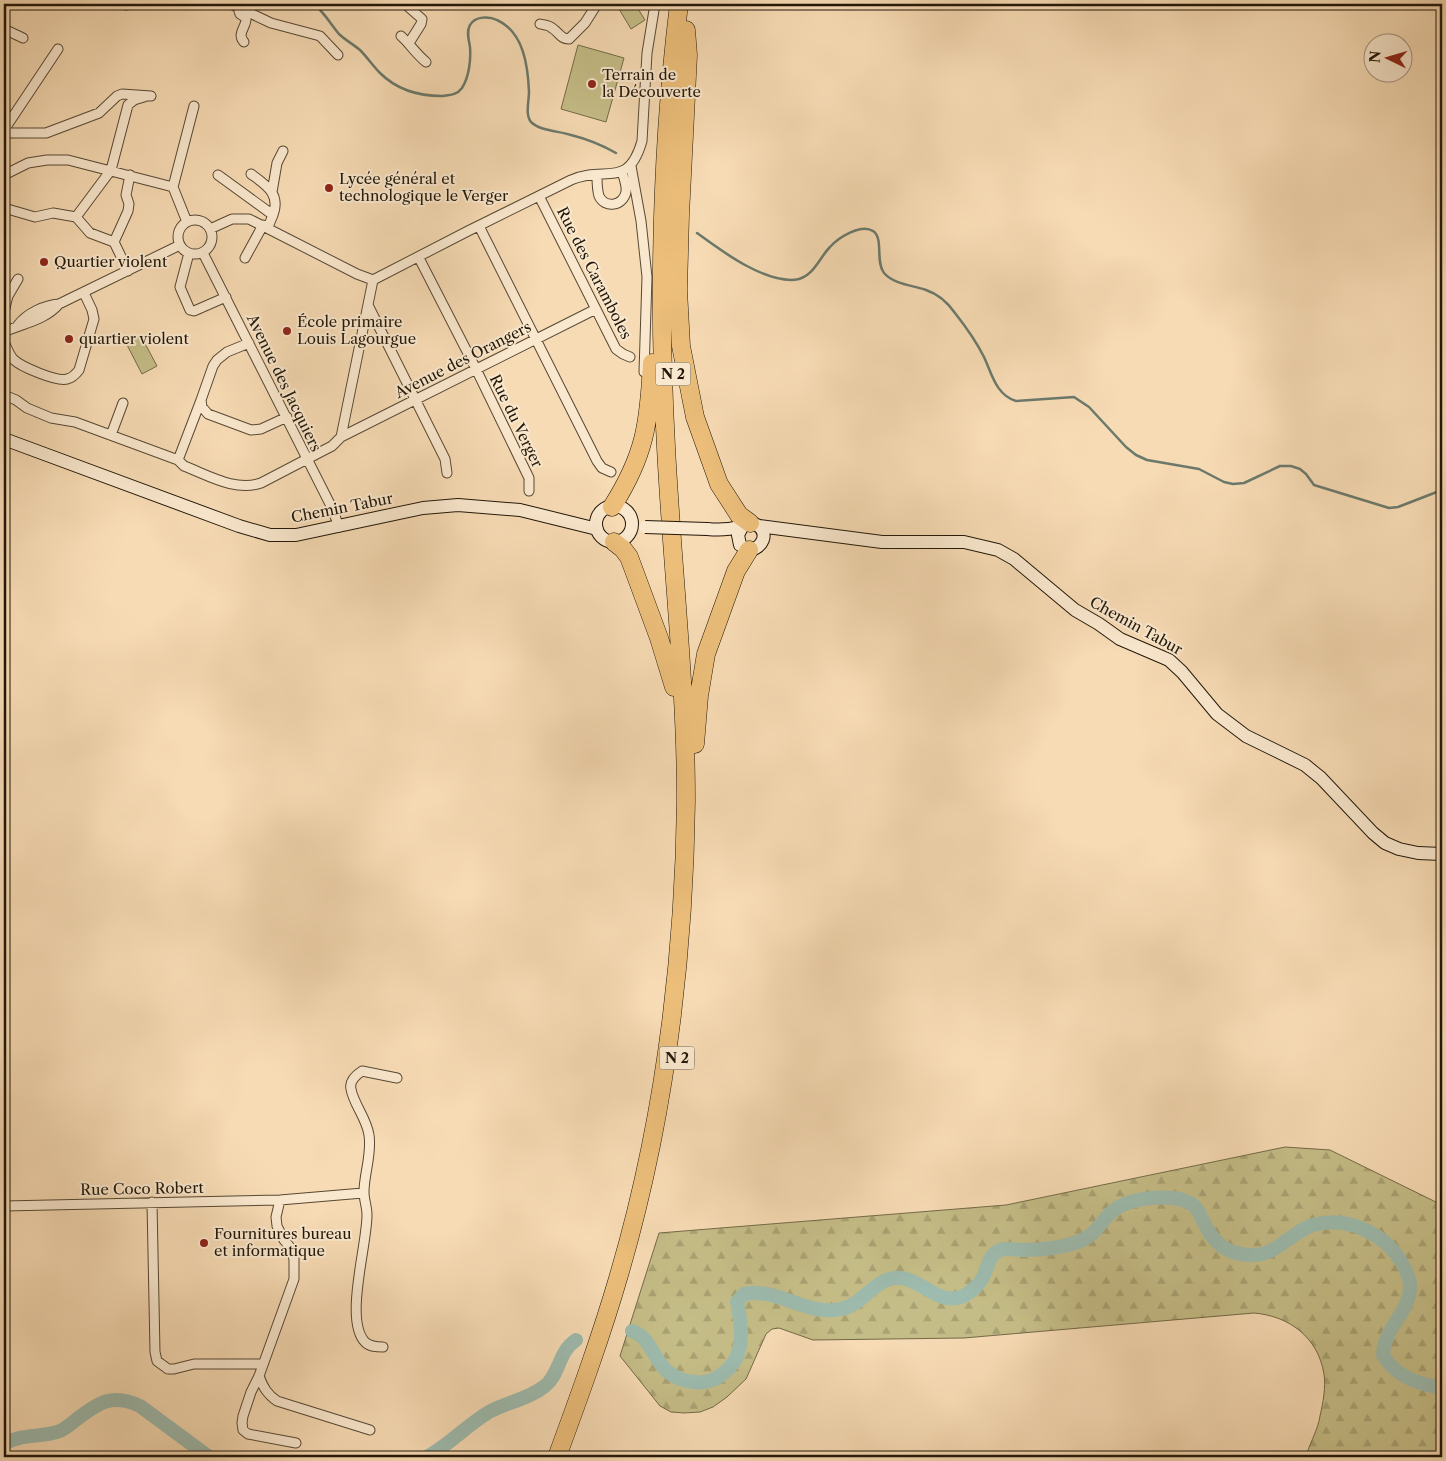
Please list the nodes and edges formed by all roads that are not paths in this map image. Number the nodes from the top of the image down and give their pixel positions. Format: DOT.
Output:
graph roads {
  1 [pos="405,4"];
  2 [pos="597,4"];
  3 [pos="655,4"];
  4 [pos="679,4"];
  5 [pos="690,4"];
  6 [pos="234,6"];
  7 [pos="540,24"];
  8 [pos="4,29"];
  9 [pos="686,30"];
  10 [pos="401,36"];
  11 [pos="23,38"];
  12 [pos="244,42"];
  13 [pos="409,43"];
  14 [pos="58,49"];
  15 [pos="338,55"];
  16 [pos="426,62"];
  17 [pos="194,106"];
  18 [pos="6,134"];
  19 [pos="283,151"];
  20 [pos="631,166"];
  21 [pos="111,170"];
  22 [pos="622,172"];
  23 [pos="251,174"];
  24 [pos="4,175"];
  25 [pos="218,175"];
  26 [pos="130,176"];
  27 [pos="597,176"];
  28 [pos="173,187"];
  29 [pos="272,192"];
  30 [pos="539,196"];
  31 [pos="4,208"];
  32 [pos="273,215"];
  33 [pos="76,217"];
  34 [pos="187,222"];
  35 [pos="265,226"];
  36 [pos="479,226"];
  37 [pos="210,229"];
  38 [pos="662,241"];
  39 [pos="114,242"];
  40 [pos="180,245"];
  41 [pos="203,253"];
  42 [pos="189,254"];
  43 [pos="245,258"];
  44 [pos="419,258"];
  45 [pos="128,271"];
  46 [pos="18,279"];
  47 [pos="373,280"];
  48 [pos="84,293"];
  49 [pos="226,297"];
  50 [pos="368,305"];
  51 [pos="596,309"];
  52 [pos="4,312"];
  53 [pos="4,332"];
  54 [pos="535,340"];
  55 [pos="4,342"];
  56 [pos="249,343"];
  57 [pos="630,357"];
  58 [pos="476,369"];
  59 [pos="4,395"];
  60 [pos="416,399"];
  61 [pos="201,400"];
  62 [pos="123,402"];
  63 [pos="287,417"];
  64 [pos="111,435"];
  65 [pos="341,437"];
  66 [pos="4,439"];
  67 [pos="639,457"];
  68 [pos="307,459"];
  69 [pos="178,460"];
  70 [pos="611,472"];
  71 [pos="447,473"];
  72 [pos="529,491"];
  73 [pos="612,507"];
  74 [pos="597,525"];
  75 [pos="750,525"];
  76 [pos="631,526"];
  77 [pos="338,527"];
  78 [pos="721,530"];
  79 [pos="797,532"];
  80 [pos="614,542"];
  81 [pos="750,545"];
  82 [pos="690,744"];
  83 [pos="1442,854"];
  84 [pos="398,1078"];
  85 [pos="364,1193"];
  86 [pos="280,1200"];
  87 [pos="152,1202"];
  88 [pos="4,1206"];
  89 [pos="383,1347"];
  90 [pos="262,1364"];
  91 [pos="259,1376"];
  92 [pos="370,1430"];
  93 [pos="296,1443"];
  94 [pos="556,1457"];
  95 [pos="567,1457"];
  1 -- 13 [label="street"];
  2 -- 7 [label="street"];
  3 -- 20 [label="street"];
  4 -- 38 [label="highway, N 2"];
  5 -- 9 [label="highway, N 2"];
  6 -- 12 [label="street"];
  6 -- 15 [label="street"];
  8 -- 11 [label="street"];
  9 -- 75 [label="highway"];
  9 -- 82 [label="highway, N 2"];
  10 -- 13 [label="street"];
  13 -- 16 [label="street"];
  14 -- 18 [label="street"];
  17 -- 28 [label="street"];
  18 -- 21 [label="street"];
  19 -- 29 [label="street"];
  20 -- 22 [label="street"];
  20 -- 67 [label="street"];
  21 -- 24 [label="street"];
  21 -- 26 [label="street"];
  21 -- 33 [label="street"];
  22 -- 27 [label="street"];
  22 -- 27 [label="street"];
  23 -- 29 [label="street"];
  25 -- 32 [label="street"];
  26 -- 28 [label="street"];
  26 -- 39 [label="street"];
  27 -- 30 [label="street"];
  28 -- 34 [label="street"];
  29 -- 32 [label="street"];
  30 -- 36 [label="street"];
  30 -- 51 [label="street, Rue des Caramboles"];
  31 -- 33 [label="street"];
  32 -- 35 [label="street"];
  33 -- 39 [label="street"];
  34 -- 37 [label="street"];
  34 -- 40 [label="street"];
  35 -- 37 [label="street"];
  35 -- 43 [label="street"];
  35 -- 47 [label="street"];
  36 -- 44 [label="street"];
  36 -- 54 [label="street"];
  37 -- 41 [label="street"];
  38 -- 67 [label="highway"];
  38 -- 82 [label="highway, N 2"];
  39 -- 45 [label="street"];
  40 -- 42 [label="street"];
  40 -- 45 [label="street"];
  41 -- 42 [label="street"];
  41 -- 49 [label="street, Avenue des Jacquiers"];
  42 -- 49 [label="street"];
  44 -- 47 [label="street"];
  44 -- 58 [label="street, Rue du Verger"];
  45 -- 48 [label="street"];
  46 -- 52 [label="street"];
  47 -- 50 [label="street"];
  48 -- 53 [label="street"];
  48 -- 55 [label="street"];
  49 -- 56 [label="street, Avenue des Jacquiers"];
  50 -- 60 [label="street"];
  50 -- 65 [label="street"];
  51 -- 54 [label="street, Avenue des Orangers"];
  51 -- 57 [label="street, Rue des Caramboles"];
  54 -- 58 [label="street, Avenue des Orangers"];
  54 -- 70 [label="street"];
  56 -- 61 [label="street"];
  56 -- 63 [label="street, Avenue des Jacquiers"];
  58 -- 60 [label="street, Avenue des Orangers"];
  58 -- 72 [label="street, Rue du Verger"];
  59 -- 64 [label="street, Avenue des Orangers"];
  60 -- 65 [label="street, Avenue des Orangers"];
  60 -- 71 [label="street"];
  61 -- 63 [label="street"];
  61 -- 69 [label="street"];
  62 -- 64 [label="street"];
  63 -- 68 [label="street, Avenue des Jacquiers"];
  64 -- 69 [label="street, Avenue des Orangers"];
  65 -- 68 [label="street, Avenue des Orangers"];
  66 -- 77 [label="main road, Chemin Tabur"];
  67 -- 73 [label="highway"];
  68 -- 69 [label="street, Avenue des Orangers"];
  68 -- 77 [label="street, Avenue des Jacquiers"];
  73 -- 74 [label="main road"];
  73 -- 76 [label="main road"];
  74 -- 77 [label="main road, Chemin Tabur"];
  74 -- 80 [label="main road"];
  75 -- 78 [label="main road, Chemin Tabur"];
  75 -- 79 [label="main road, Chemin Tabur"];
  75 -- 81 [label="main road"];
  75 -- 81 [label="main road"];
  76 -- 78 [label="main road, Chemin Tabur, bridge"];
  76 -- 80 [label="main road"];
  78 -- 81 [label="main road, Chemin Tabur"];
  79 -- 81 [label="main road, Chemin Tabur"];
  79 -- 83 [label="main road, Chemin Tabur"];
  80 -- 82 [label="highway"];
  81 -- 82 [label="highway"];
  82 -- 94 [label="highway, N 2"];
  82 -- 95 [label="highway, N 2"];
  84 -- 85 [label="street"];
  85 -- 86 [label="street, Rue Coco Robert"];
  85 -- 89 [label="street"];
  86 -- 87 [label="street, Rue Coco Robert"];
  86 -- 90 [label="street"];
  87 -- 88 [label="street, Rue Coco Robert"];
  87 -- 90 [label="street"];
  90 -- 91 [label="street"];
  91 -- 92 [label="street"];
  91 -- 93 [label="street"];
}
